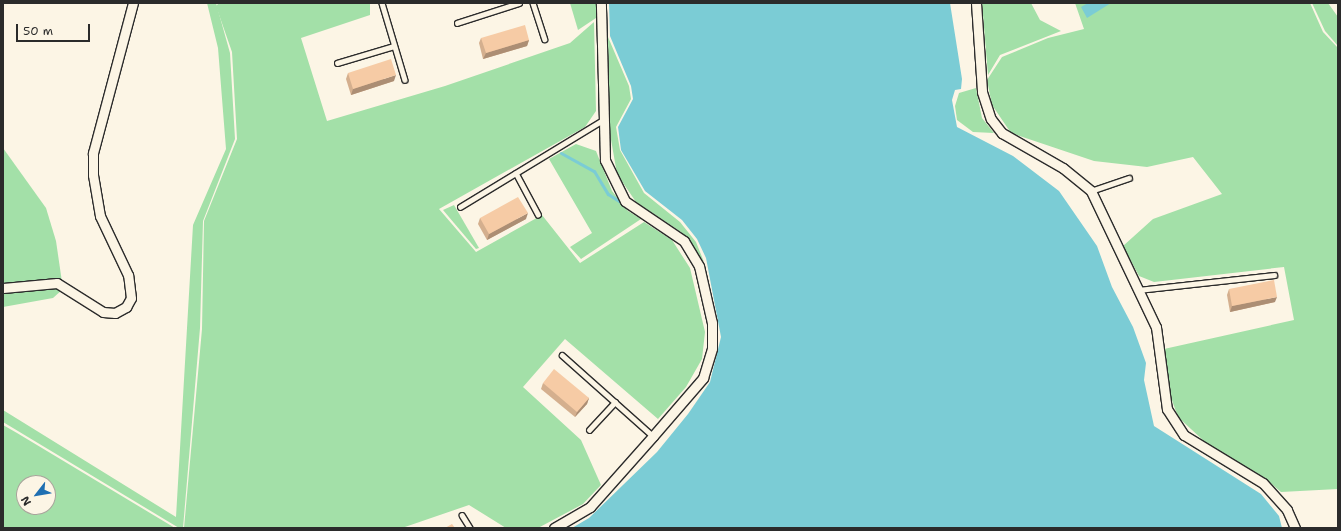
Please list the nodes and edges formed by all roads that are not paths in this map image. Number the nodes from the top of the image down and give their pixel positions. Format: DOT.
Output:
graph roads {
  1 [pos="133,3"];
  2 [pos="382,3"];
  3 [pos="520,3"];
  4 [pos="533,3"];
  5 [pos="601,3"];
  6 [pos="976,3"];
  7 [pos="457,23"];
  8 [pos="544,39"];
  9 [pos="394,46"];
  10 [pos="337,63"];
  11 [pos="405,80"];
  12 [pos="603,120"];
  13 [pos="516,173"];
  14 [pos="1129,178"];
  15 [pos="1091,191"];
  16 [pos="460,207"];
  17 [pos="538,214"];
  18 [pos="1274,275"];
  19 [pos="3,288"];
  20 [pos="1138,290"];
  21 [pos="562,355"];
  22 [pos="615,402"];
  23 [pos="589,430"];
  24 [pos="653,436"];
  25 [pos="462,515"];
  26 [pos="470,528"];
  27 [pos="554,528"];
  28 [pos="1294,528"];
  1 -- 19 [label="street"];
  2 -- 9 [label="lane"];
  3 -- 7 [label="lane"];
  4 -- 8 [label="lane"];
  5 -- 12 [label="street"];
  6 -- 15 [label="street"];
  9 -- 10 [label="lane"];
  9 -- 11 [label="lane"];
  12 -- 13 [label="lane"];
  12 -- 24 [label="street"];
  13 -- 16 [label="lane"];
  13 -- 17 [label="lane"];
  14 -- 15 [label="lane"];
  15 -- 20 [label="street"];
  18 -- 20 [label="lane"];
  20 -- 28 [label="street"];
  21 -- 22 [label="lane"];
  22 -- 23 [label="lane"];
  22 -- 24 [label="lane"];
  24 -- 27 [label="street"];
  25 -- 26 [label="lane"];
}
